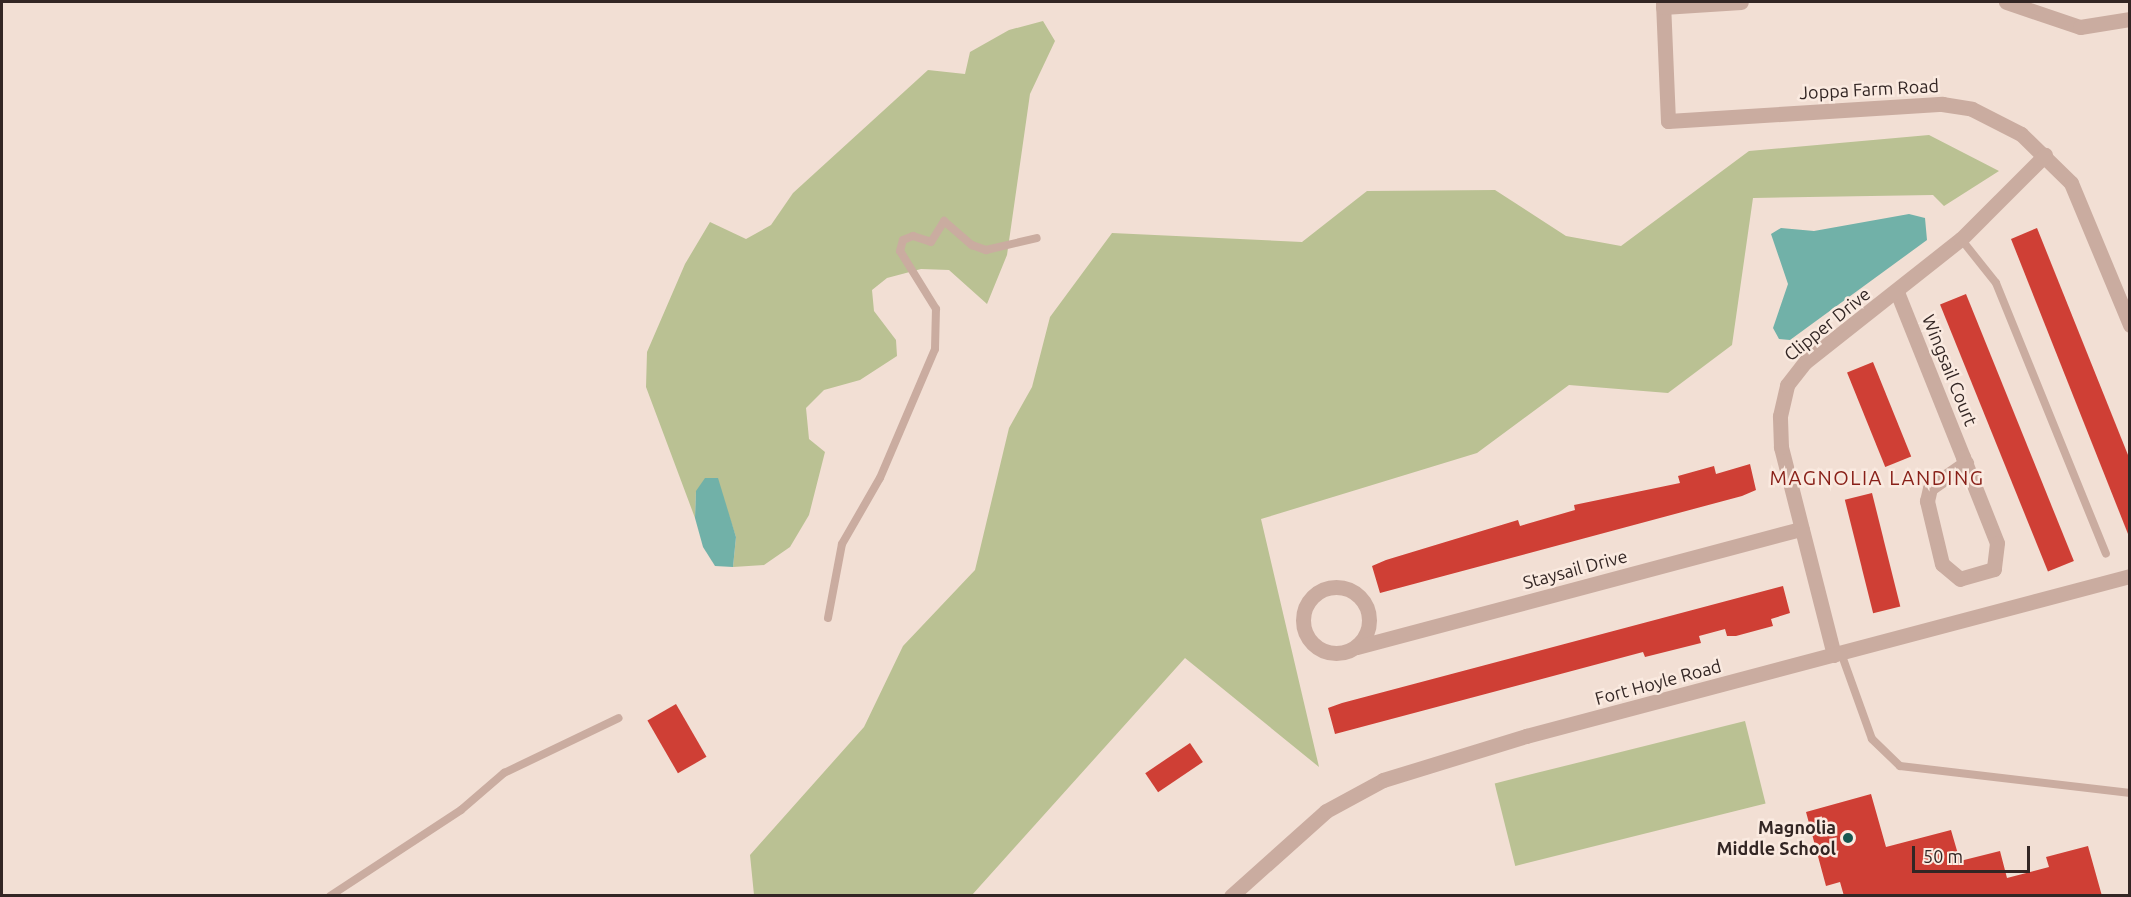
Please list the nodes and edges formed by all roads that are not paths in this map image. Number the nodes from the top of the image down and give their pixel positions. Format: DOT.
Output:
graph roads {
  1 [pos="1741,2"];
  2 [pos="2006,2"];
  3 [pos="1663,4"];
  4 [pos="2130,19"];
  5 [pos="2046,155"];
  6 [pos="1037,238"];
  7 [pos="1961,239"];
  8 [pos="1897,292"];
  9 [pos="2130,325"];
  10 [pos="1966,463"];
  11 [pos="1802,529"];
  12 [pos="2106,554"];
  13 [pos="2129,578"];
  14 [pos="828,618"];
  15 [pos="1358,647"];
  16 [pos="1837,654"];
  17 [pos="619,718"];
  18 [pos="2130,793"];
  19 [pos="330,896"];
  20 [pos="1231,896"];
  1 -- 3 [label="street"];
  2 -- 4 [label="street"];
  3 -- 5 [label="street, Joppa Farm Road"];
  5 -- 7 [label="street, Clipper Drive"];
  5 -- 9 [label="street, Joppa Farm Road"];
  6 -- 14 [label="lane"];
  7 -- 8 [label="street, Clipper Drive"];
  7 -- 12 [label="lane"];
  8 -- 10 [label="street, Wingsail Court"];
  8 -- 11 [label="street, Clipper Drive"];
  10 -- 10 [label="street, Wingsail Court"];
  11 -- 15 [label="street, Staysail Drive"];
  11 -- 16 [label="street, Clipper Drive"];
  13 -- 16 [label="street, Fort Hoyle Road"];
  15 -- 15 [label="street, Staysail Drive"];
  16 -- 18 [label="lane"];
  16 -- 20 [label="street, Fort Hoyle Road"];
  17 -- 19 [label="lane"];
}
